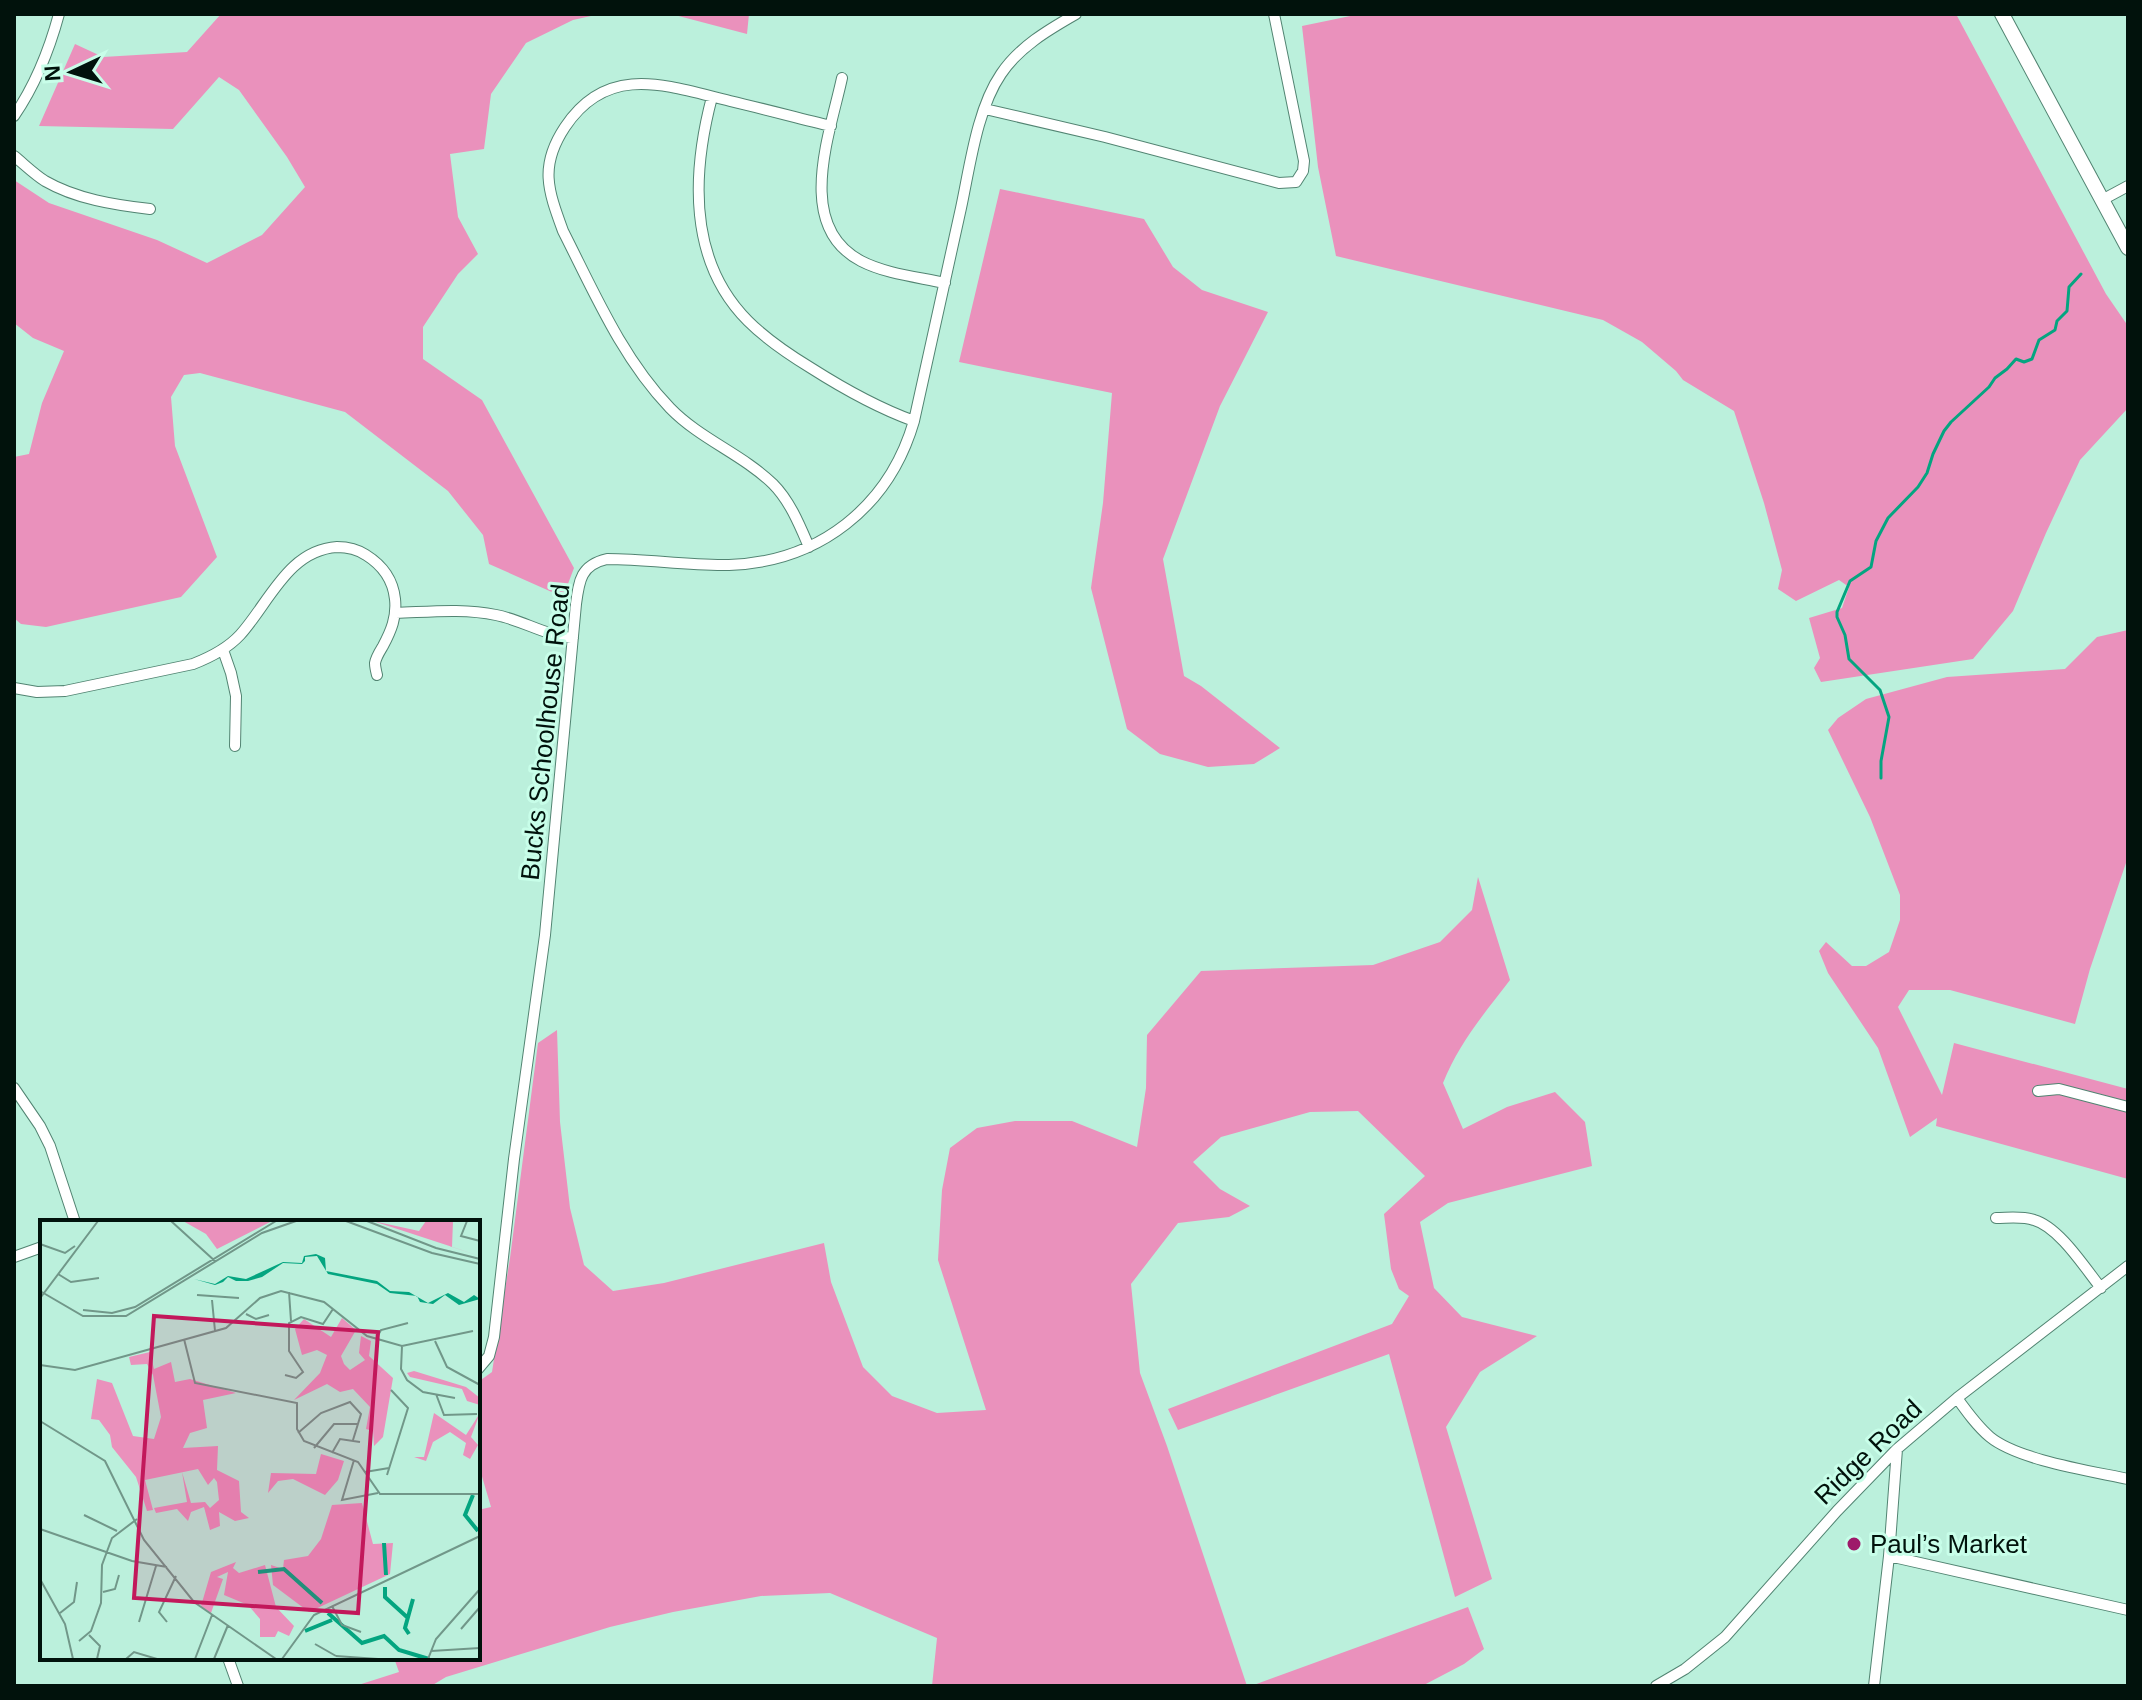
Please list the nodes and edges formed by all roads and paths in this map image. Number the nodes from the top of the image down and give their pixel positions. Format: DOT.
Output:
graph roads {
  1 [pos="59,14"];
  2 [pos="1274,14"];
  3 [pos="2002,14"];
  4 [pos="1069,16"];
  5 [pos="842,78"];
  6 [pos="712,97"];
  7 [pos="985,109"];
  8 [pos="14,116"];
  9 [pos="831,126"];
  10 [pos="14,156"];
  11 [pos="2128,186"];
  12 [pos="2102,200"];
  13 [pos="150,209"];
  14 [pos="2128,248"];
  15 [pos="945,283"];
  16 [pos="914,421"];
  17 [pos="809,547"];
  18 [pos="396,613"];
  19 [pos="573,638"];
  20 [pos="223,650"];
  21 [pos="377,675"];
  22 [pos="14,688"];
  23 [pos="235,746"];
  24 [pos="14,1088"];
  25 [pos="2038,1091"];
  26 [pos="2128,1107"];
  27 [pos="1996,1218"];
  28 [pos="74,1220"];
  29 [pos="40,1248"];
  30 [pos="14,1257"];
  31 [pos="2128,1266"];
  32 [pos="2101,1288"];
  33 [pos="480,1367"];
  34 [pos="1957,1398"];
  35 [pos="1897,1449"];
  36 [pos="2128,1479"];
  37 [pos="1889,1556"];
  38 [pos="2128,1610"];
  39 [pos="229,1660"];
  40 [pos="238,1686"];
  41 [pos="1656,1686"];
  42 [pos="1874,1686"];
  1 -- 8 [label="street"];
  2 -- 7 [label="street"];
  3 -- 12 [label="main road"];
  4 -- 7 [label="street, Bucks Schoolhouse Road"];
  5 -- 9 [label="street"];
  6 -- 9 [label="street"];
  6 -- 16 [label="street"];
  6 -- 17 [label="street"];
  7 -- 15 [label="street, Bucks Schoolhouse Road"];
  9 -- 15 [label="street"];
  10 -- 13 [label="street"];
  11 -- 12 [label="street"];
  12 -- 14 [label="main road"];
  15 -- 16 [label="street, Bucks Schoolhouse Road"];
  16 -- 17 [label="street, Bucks Schoolhouse Road"];
  17 -- 19 [label="street, Bucks Schoolhouse Road"];
  18 -- 19 [label="street"];
  18 -- 20 [label="street"];
  18 -- 21 [label="street"];
  19 -- 33 [label="street, Bucks Schoolhouse Road"];
  20 -- 22 [label="street"];
  20 -- 23 [label="street"];
  24 -- 28 [label="street"];
  25 -- 26 [label="street"];
  27 -- 32 [label="street"];
  29 -- 30 [label="street"];
  31 -- 32 [label="street, Ridge Road"];
  32 -- 34 [label="street, Ridge Road"];
  34 -- 35 [label="street, Ridge Road"];
  34 -- 36 [label="street"];
  35 -- 37 [label="street"];
  35 -- 41 [label="street, Ridge Road"];
  37 -- 38 [label="street"];
  37 -- 42 [label="street"];
  39 -- 40 [label="street"];
}
